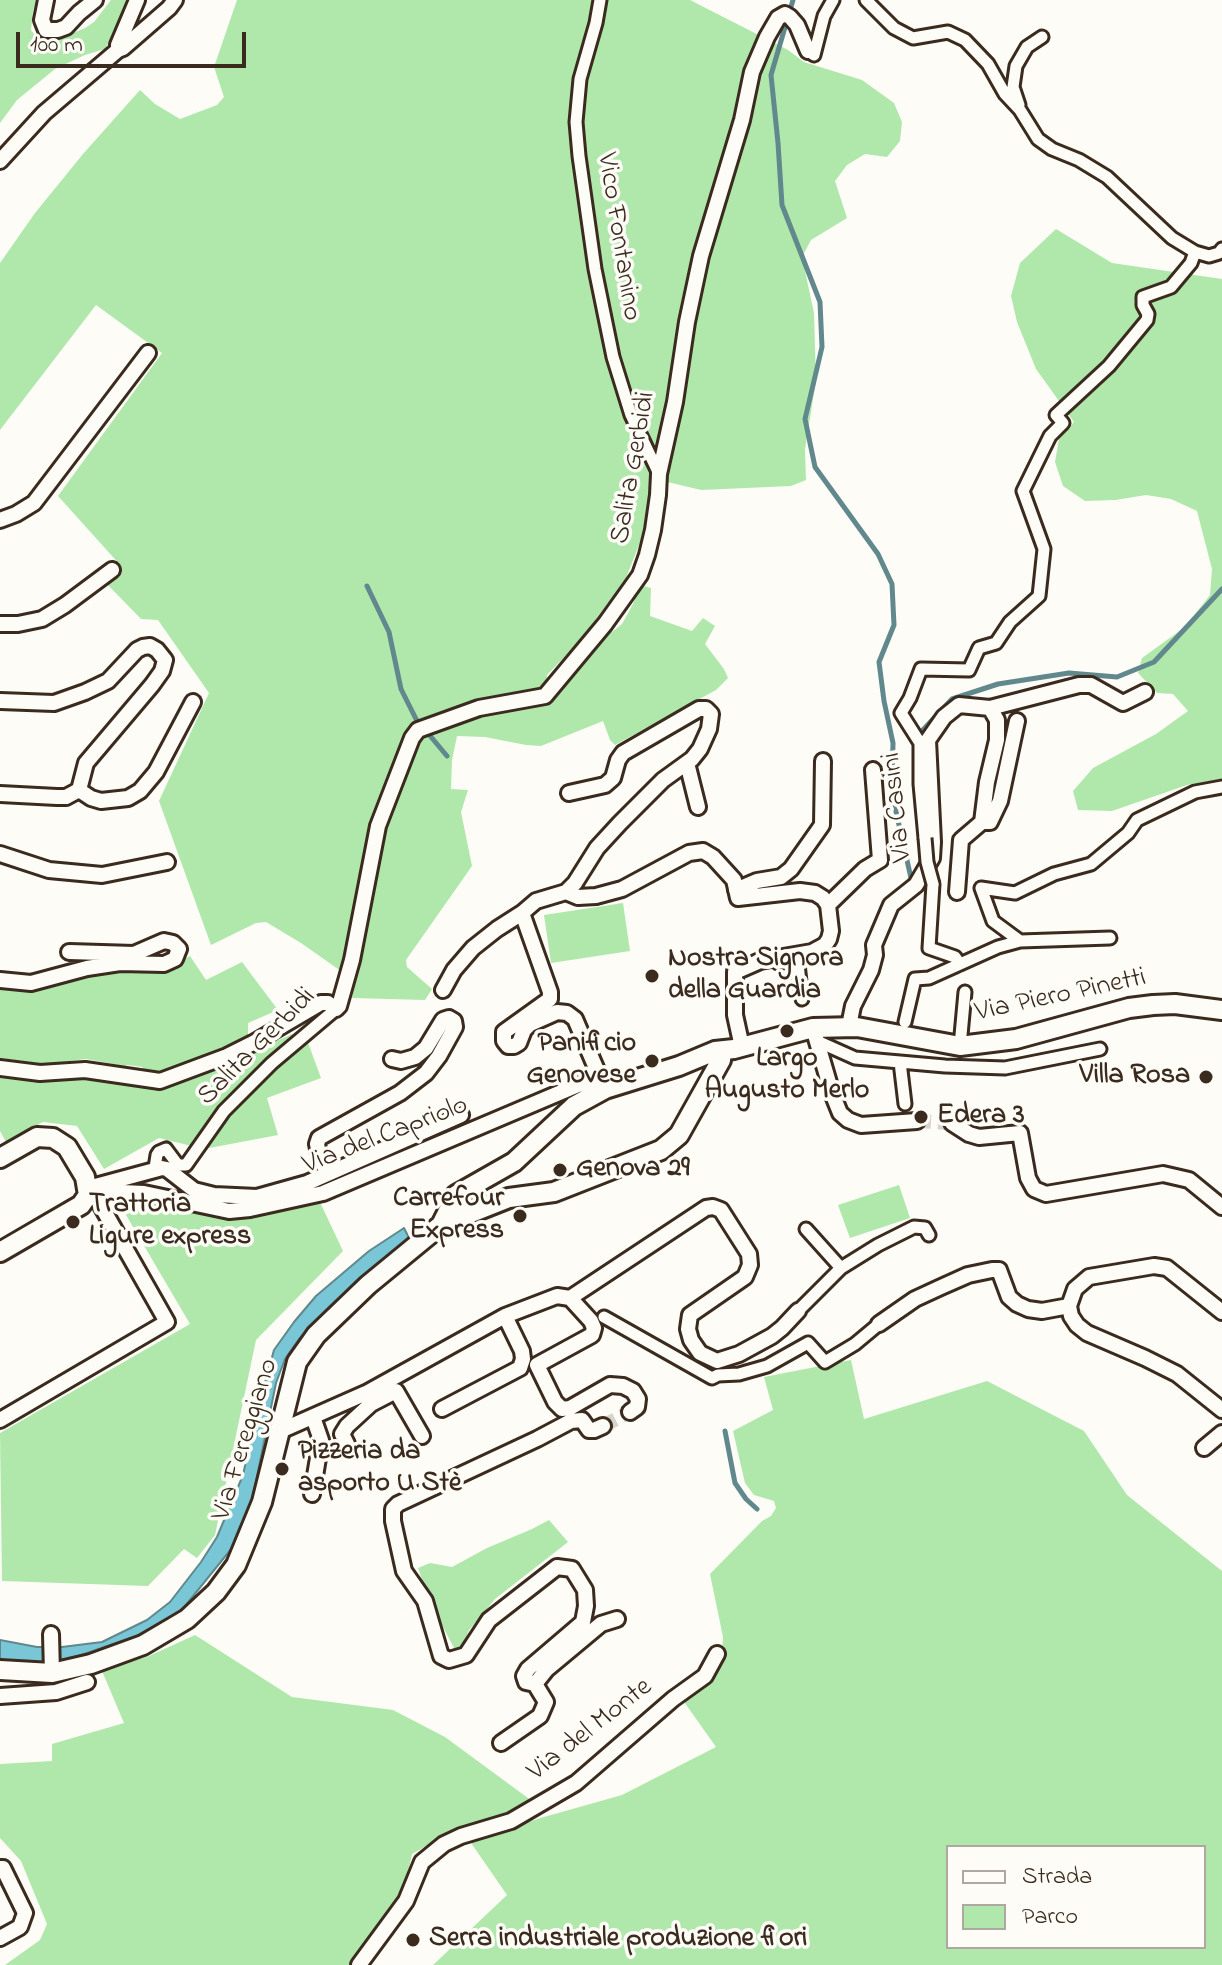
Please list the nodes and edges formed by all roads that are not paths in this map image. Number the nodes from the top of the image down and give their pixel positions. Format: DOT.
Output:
graph roads {
  1 [pos="46,0"];
  2 [pos="95,0"];
  3 [pos="137,0"];
  4 [pos="175,0"];
  5 [pos="600,0"];
  6 [pos="833,0"];
  7 [pos="866,0"];
  8 [pos="1042,37"];
  9 [pos="118,50"];
  10 [pos="808,51"];
  11 [pos="1020,110"];
  12 [pos="0,161"];
  13 [pos="1222,249"];
  14 [pos="1195,252"];
  15 [pos="148,353"];
  16 [pos="659,474"];
  17 [pos="0,520"];
  18 [pos="112,570"];
  19 [pos="0,624"];
  20 [pos="1145,692"];
  21 [pos="0,701"];
  22 [pos="193,702"];
  23 [pos="990,708"];
  24 [pos="1017,721"];
  25 [pos="823,761"];
  26 [pos="687,763"];
  27 [pos="873,770"];
  28 [pos="1222,787"];
  29 [pos="79,790"];
  30 [pos="569,793"];
  31 [pos="0,794"];
  32 [pos="698,807"];
  33 [pos="982,822"];
  34 [pos="802,853"];
  35 [pos="0,854"];
  36 [pos="167,862"];
  37 [pos="770,871"];
  38 [pos="736,890"];
  39 [pos="566,892"];
  40 [pos="957,892"];
  41 [pos="828,905"];
  42 [pos="522,913"];
  43 [pos="1110,938"];
  44 [pos="1020,941"];
  45 [pos="69,952"];
  46 [pos="760,961"];
  47 [pos="960,964"];
  48 [pos="0,980"];
  49 [pos="443,990"];
  50 [pos="965,992"];
  51 [pos="802,999"];
  52 [pos="336,1009"];
  53 [pos="1222,1010"];
  54 [pos="849,1026"];
  55 [pos="903,1028"];
  56 [pos="815,1034"];
  57 [pos="960,1046"];
  58 [pos="742,1047"];
  59 [pos="1100,1049"];
  60 [pos="722,1051"];
  61 [pos="392,1059"];
  62 [pos="900,1062"];
  63 [pos="679,1066"];
  64 [pos="0,1068"];
  65 [pos="603,1085"];
  66 [pos="701,1098"];
  67 [pos="905,1104"];
  68 [pos="461,1115"];
  69 [pos="952,1123"];
  70 [pos="854,1132"];
  71 [pos="0,1158"];
  72 [pos="155,1168"];
  73 [pos="328,1173"];
  74 [pos="479,1182"];
  75 [pos="90,1193"];
  76 [pos="494,1204"];
  77 [pos="1222,1207"];
  78 [pos="441,1225"];
  79 [pos="806,1229"];
  80 [pos="929,1235"];
  81 [pos="0,1252"];
  82 [pos="841,1268"];
  83 [pos="570,1298"];
  84 [pos="1069,1306"];
  85 [pos="798,1311"];
  86 [pos="1222,1312"];
  87 [pos="505,1316"];
  88 [pos="604,1317"];
  89 [pos="879,1324"];
  90 [pos="368,1399"];
  91 [pos="442,1409"];
  92 [pos="1222,1410"];
  93 [pos="630,1412"];
  94 [pos="313,1417"];
  95 [pos="0,1420"];
  96 [pos="603,1426"];
  97 [pos="280,1431"];
  98 [pos="1222,1433"];
  99 [pos="422,1436"];
  100 [pos="347,1444"];
  101 [pos="1204,1448"];
  102 [pos="312,1494"];
  103 [pos="617,1619"];
  104 [pos="51,1639"];
  105 [pos="717,1654"];
  106 [pos="52,1669"];
  107 [pos="0,1670"];
  108 [pos="87,1682"];
  109 [pos="535,1684"];
  110 [pos="0,1696"];
  111 [pos="501,1743"];
  112 [pos="0,1868"];
  113 [pos="0,1938"];
  114 [pos="359,1965"];
  1 -- 2 [label="street"];
  3 -- 9 [label="street"];
  4 -- 9 [label="street"];
  5 -- 16 [label="street, Vico Fontanino"];
  6 -- 10 [label="street"];
  7 -- 11 [label="street"];
  8 -- 11 [label="street"];
  9 -- 12 [label="street"];
  10 -- 16 [label="street, Salita Gerbidi"];
  11 -- 14 [label="street"];
  13 -- 14 [label="street"];
  14 -- 47 [label="street, Via Casini, bridge"];
  15 -- 17 [label="street"];
  16 -- 52 [label="street, Salita Gerbidi"];
  18 -- 19 [label="street"];
  20 -- 23 [label="street"];
  21 -- 29 [label="street"];
  22 -- 29 [label="street"];
  23 -- 33 [label="street"];
  23 -- 54 [label="street"];
  24 -- 33 [label="street"];
  25 -- 34 [label="street"];
  26 -- 30 [label="street"];
  26 -- 32 [label="street"];
  26 -- 39 [label="street"];
  27 -- 41 [label="street"];
  28 -- 44 [label="street"];
  29 -- 31 [label="street"];
  33 -- 40 [label="street"];
  34 -- 37 [label="street"];
  34 -- 38 [label="street"];
  35 -- 36 [label="street"];
  38 -- 39 [label="street"];
  38 -- 41 [label="street"];
  39 -- 42 [label="street"];
  41 -- 46 [label="street"];
  42 -- 49 [label="street"];
  42 -- 65 [label="street"];
  43 -- 44 [label="street"];
  44 -- 47 [label="street"];
  45 -- 48 [label="street"];
  46 -- 51 [label="street"];
  46 -- 58 [label="street"];
  47 -- 55 [label="street"];
  50 -- 57 [label="street, Via Piero Pinetti"];
  52 -- 64 [label="street"];
  52 -- 72 [label="street, Salita Gerbidi"];
  53 -- 57 [label="street, Via Piero Pinetti"];
  54 -- 55 [label="street"];
  54 -- 56 [label="street"];
  55 -- 57 [label="street, Via Piero Pinetti"];
  56 -- 58 [label="street"];
  56 -- 62 [label="street"];
  56 -- 70 [label="street"];
  58 -- 60 [label="street"];
  59 -- 62 [label="street, Via Piero Pinetti"];
  60 -- 63 [label="street"];
  60 -- 66 [label="street"];
  61 -- 73 [label="street, Via del Capriolo"];
  62 -- 67 [label="street"];
  63 -- 65 [label="street, Via Fereggiano"];
  63 -- 66 [label="street"];
  65 -- 74 [label="street, Via Fereggiano"];
  65 -- 75 [label="street, Via del Capriolo"];
  66 -- 76 [label="street"];
  68 -- 73 [label="street, Via del Capriolo"];
  69 -- 77 [label="street"];
  71 -- 75 [label="street"];
  72 -- 73 [label="street, Via del Capriolo"];
  72 -- 75 [label="street"];
  74 -- 76 [label="street"];
  74 -- 78 [label="street, Via Fereggiano"];
  75 -- 81 [label="street"];
  75 -- 95 [label="street"];
  76 -- 78 [label="street"];
  78 -- 97 [label="street, Via Fereggiano"];
  79 -- 82 [label="street"];
  80 -- 82 [label="street"];
  82 -- 85 [label="street"];
  83 -- 85 [label="street"];
  83 -- 87 [label="street"];
  83 -- 93 [label="street"];
  84 -- 86 [label="street"];
  84 -- 89 [label="street"];
  84 -- 92 [label="street"];
  87 -- 90 [label="street"];
  87 -- 91 [label="street"];
  88 -- 89 [label="street"];
  90 -- 94 [label="street"];
  90 -- 99 [label="street"];
  90 -- 100 [label="street"];
  94 -- 97 [label="street"];
  94 -- 102 [label="street"];
  96 -- 109 [label="street"];
  97 -- 106 [label="street, Via Fereggiano"];
  98 -- 101 [label="street"];
  103 -- 109 [label="street"];
  104 -- 106 [label="street"];
  105 -- 114 [label="street, Via del Monte"];
  106 -- 107 [label="street, Via Fereggiano"];
  108 -- 110 [label="street"];
  109 -- 111 [label="street"];
  112 -- 113 [label="street"];
}
